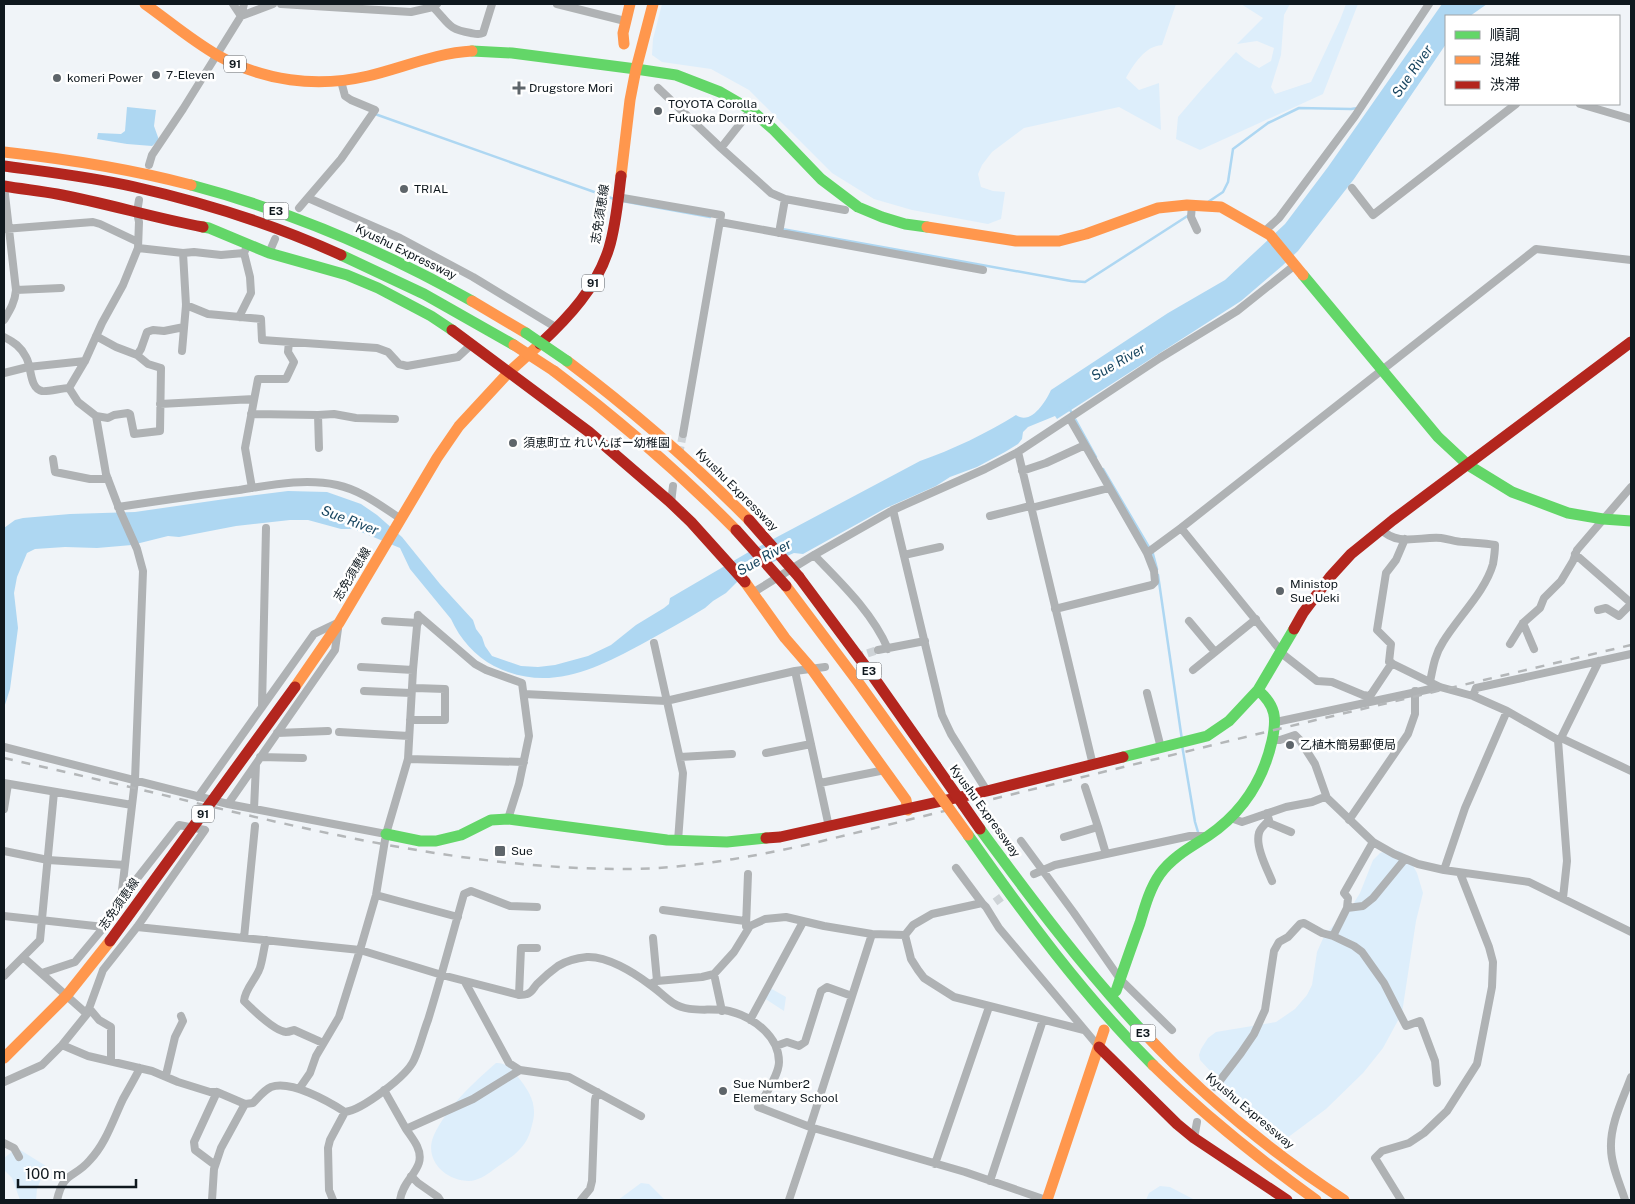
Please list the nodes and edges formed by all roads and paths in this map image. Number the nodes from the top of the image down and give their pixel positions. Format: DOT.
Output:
graph roads {
  1 [pos="144,4"];
  2 [pos="233,4"];
  3 [pos="244,4"];
  4 [pos="272,4"];
  5 [pos="280,4"];
  6 [pos="492,4"];
  7 [pos="557,4"];
  8 [pos="630,4"];
  9 [pos="653,4"];
  10 [pos="1430,4"];
  11 [pos="435,5"];
  12 [pos="336,6"];
  13 [pos="241,16"];
  14 [pos="625,21"];
  15 [pos="624,44"];
  16 [pos="216,55"];
  17 [pos="636,69"];
  18 [pos="341,81"];
  19 [pos="658,88"];
  20 [pos="1515,105"];
  21 [pos="1583,105"];
  22 [pos="751,110"];
  23 [pos="1631,119"];
  24 [pos="721,148"];
  25 [pos="4,152"];
  26 [pos="150,164"];
  27 [pos="4,166"];
  28 [pos="4,186"];
  29 [pos="1352,188"];
  30 [pos="617,197"];
  31 [pos="308,198"];
  32 [pos="785,199"];
  33 [pos="1192,205"];
  34 [pos="138,206"];
  35 [pos="299,208"];
  36 [pos="845,210"];
  37 [pos="720,222"];
  38 [pos="6,228"];
  39 [pos="1197,230"];
  40 [pos="779,233"];
  41 [pos="1268,233"];
  42 [pos="275,239"];
  43 [pos="138,245"];
  44 [pos="246,249"];
  45 [pos="183,253"];
  46 [pos="269,253"];
  47 [pos="1631,260"];
  48 [pos="1294,264"];
  49 [pos="983,270"];
  50 [pos="61,288"];
  51 [pos="16,290"];
  52 [pos="186,305"];
  53 [pos="239,317"];
  54 [pos="4,320"];
  55 [pos="184,327"];
  56 [pos="557,328"];
  57 [pos="96,336"];
  58 [pos="4,337"];
  59 [pos="289,342"];
  60 [pos="1631,342"];
  61 [pos="472,344"];
  62 [pos="182,351"];
  63 [pos="137,355"];
  64 [pos="85,361"];
  65 [pos="31,367"];
  66 [pos="1380,370"];
  67 [pos="4,373"];
  68 [pos="508,373"];
  69 [pos="69,388"];
  70 [pos="254,399"];
  71 [pos="160,404"];
  72 [pos="252,414"];
  73 [pos="318,415"];
  74 [pos="96,416"];
  75 [pos="394,419"];
  76 [pos="1070,419"];
  77 [pos="683,434"];
  78 [pos="1085,445"];
  79 [pos="319,448"];
  80 [pos="1018,452"];
  81 [pos="53,459"];
  82 [pos="1468,465"];
  83 [pos="1022,471"];
  84 [pos="108,479"];
  85 [pos="673,486"];
  86 [pos="1631,487"];
  87 [pos="252,488"];
  88 [pos="1110,488"];
  89 [pos="672,503"];
  90 [pos="1030,507"];
  91 [pos="119,509"];
  92 [pos="893,510"];
  93 [pos="990,516"];
  94 [pos="401,519"];
  95 [pos="1603,519"];
  96 [pos="1631,521"];
  97 [pos="266,528"];
  98 [pos="1181,528"];
  99 [pos="1381,529"];
  100 [pos="1405,539"];
  101 [pos="940,546"];
  102 [pos="1147,553"];
  103 [pos="1575,554"];
  104 [pos="814,555"];
  105 [pos="904,555"];
  106 [pos="752,589"];
  107 [pos="1631,604"];
  108 [pos="1055,609"];
  109 [pos="1598,610"];
  110 [pos="1256,619"];
  111 [pos="385,621"];
  112 [pos="1189,621"];
  113 [pos="339,623"];
  114 [pos="418,623"];
  115 [pos="1524,623"];
  116 [pos="925,642"];
  117 [pos="654,643"];
  118 [pos="1510,644"];
  119 [pos="888,649"];
  120 [pos="1534,649"];
  121 [pos="878,650"];
  122 [pos="1281,651"];
  123 [pos="1215,652"];
  124 [pos="1631,654"];
  125 [pos="1599,661"];
  126 [pos="1392,663"];
  127 [pos="361,666"];
  128 [pos="825,666"];
  129 [pos="812,668"];
  130 [pos="413,670"];
  131 [pos="1193,670"];
  132 [pos="795,671"];
  133 [pos="1430,682"];
  134 [pos="1440,687"];
  135 [pos="1258,690"];
  136 [pos="364,691"];
  137 [pos="413,691"];
  138 [pos="1415,691"];
  139 [pos="1147,693"];
  140 [pos="524,694"];
  141 [pos="1473,696"];
  142 [pos="1370,698"];
  143 [pos="666,701"];
  144 [pos="262,708"];
  145 [pos="1507,711"];
  146 [pos="410,720"];
  147 [pos="1276,722"];
  148 [pos="328,731"];
  149 [pos="339,732"];
  150 [pos="277,733"];
  151 [pos="410,736"];
  152 [pos="1560,739"];
  153 [pos="1272,740"];
  154 [pos="811,744"];
  155 [pos="4,747"];
  156 [pos="1161,748"];
  157 [pos="766,753"];
  158 [pos="732,754"];
  159 [pos="680,757"];
  160 [pos="302,758"];
  161 [pos="408,759"];
  162 [pos="258,761"];
  163 [pos="524,762"];
  164 [pos="1093,766"];
  165 [pos="885,770"];
  166 [pos="1631,771"];
  167 [pos="135,780"];
  168 [pos="6,783"];
  169 [pos="820,783"];
  170 [pos="1085,787"];
  171 [pos="987,791"];
  172 [pos="54,792"];
  173 [pos="198,797"];
  174 [pos="1327,798"];
  175 [pos="228,804"];
  176 [pos="132,805"];
  177 [pos="254,808"];
  178 [pos="4,809"];
  179 [pos="908,810"];
  180 [pos="1267,813"];
  181 [pos="1231,818"];
  182 [pos="508,819"];
  183 [pos="1348,820"];
  184 [pos="1267,822"];
  185 [pos="255,826"];
  186 [pos="829,827"];
  187 [pos="1098,827"];
  188 [pos="1291,832"];
  189 [pos="386,834"];
  190 [pos="1207,836"];
  191 [pos="1064,837"];
  192 [pos="678,840"];
  193 [pos="1021,840"];
  194 [pos="1373,842"];
  195 [pos="4,851"];
  196 [pos="1106,854"];
  197 [pos="1405,858"];
  198 [pos="48,860"];
  199 [pos="125,865"];
  200 [pos="956,868"];
  201 [pos="1042,870"];
  202 [pos="1444,870"];
  203 [pos="1460,873"];
  204 [pos="748,874"];
  205 [pos="1034,874"];
  206 [pos="1272,881"];
  207 [pos="376,895"];
  208 [pos="1562,898"];
  209 [pos="121,899"];
  210 [pos="995,902"];
  211 [pos="984,905"];
  212 [pos="537,907"];
  213 [pos="1347,908"];
  214 [pos="663,910"];
  215 [pos="4,916"];
  216 [pos="458,917"];
  217 [pos="41,919"];
  218 [pos="745,921"];
  219 [pos="803,922"];
  220 [pos="104,927"];
  221 [pos="137,927"];
  222 [pos="748,930"];
  223 [pos="1631,932"];
  224 [pos="872,934"];
  225 [pos="904,935"];
  226 [pos="1333,936"];
  227 [pos="244,938"];
  228 [pos="653,938"];
  229 [pos="266,940"];
  230 [pos="537,948"];
  231 [pos="360,950"];
  232 [pos="23,957"];
  233 [pos="42,973"];
  234 [pos="714,974"];
  235 [pos="4,976"];
  236 [pos="442,976"];
  237 [pos="1120,979"];
  238 [pos="465,982"];
  239 [pos="653,982"];
  240 [pos="1116,991"];
  241 [pos="67,995"];
  242 [pos="519,995"];
  243 [pos="852,996"];
  244 [pos="989,1007"];
  245 [pos="88,1011"];
  246 [pos="722,1011"];
  247 [pos="181,1016"];
  248 [pos="750,1020"];
  249 [pos="1044,1020"];
  250 [pos="1084,1030"];
  251 [pos="1104,1030"];
  252 [pos="1172,1030"];
  253 [pos="323,1043"];
  254 [pos="62,1045"];
  255 [pos="776,1046"];
  256 [pos="1099,1047"];
  257 [pos="4,1058"];
  258 [pos="111,1061"];
  259 [pos="140,1068"];
  260 [pos="520,1070"];
  261 [pos="166,1075"];
  262 [pos="1631,1077"];
  263 [pos="4,1082"];
  264 [pos="1437,1083"];
  265 [pos="1215,1087"];
  266 [pos="300,1089"];
  267 [pos="384,1090"];
  268 [pos="217,1092"];
  269 [pos="597,1092"];
  270 [pos="245,1104"];
  271 [pos="345,1112"];
  272 [pos="642,1116"];
  273 [pos="1197,1122"];
  274 [pos="811,1128"];
  275 [pos="406,1129"];
  276 [pos="1194,1138"];
  277 [pos="4,1142"];
  278 [pos="19,1156"];
  279 [pos="935,1164"];
  280 [pos="215,1165"];
  281 [pos="411,1176"];
  282 [pos="990,1181"];
  283 [pos="589,1197"];
  284 [pos="57,1200"];
  285 [pos="212,1200"];
  286 [pos="333,1200"];
  287 [pos="400,1200"];
  288 [pos="440,1200"];
  289 [pos="581,1200"];
  290 [pos="789,1200"];
  291 [pos="1046,1200"];
  292 [pos="1287,1200"];
  293 [pos="1316,1200"];
  294 [pos="1344,1200"];
  295 [pos="1400,1200"];
  296 [pos="1625,1200"];
  1 -- 16 [label="main road, 91"];
  2 -- 13 [label="street"];
  3 -- 13 [label="street"];
  4 -- 13 [label="street"];
  5 -- 12 [label="street"];
  6 -- 11 [label="street"];
  7 -- 14 [label="street"];
  8 -- 14 [label="main road"];
  9 -- 17 [label="main road, 志免須恵線 / 91"];
  10 -- 41 [label="street"];
  11 -- 12 [label="street"];
  13 -- 16 [label="street"];
  14 -- 15 [label="main road"];
  16 -- 18 [label="main road, 91"];
  16 -- 26 [label="street"];
  17 -- 18 [label="main road, 91"];
  17 -- 22 [label="main road"];
  17 -- 30 [label="main road, 志免須恵線 / 91"];
  18 -- 31 [label="street"];
  19 -- 24 [label="street"];
  20 -- 29 [label="street"];
  21 -- 23 [label="street"];
  22 -- 24 [label="street"];
  22 -- 33 [label="main road"];
  24 -- 32 [label="street"];
  25 -- 294 [label="main road, Kyushu Expressway / E3, bridge"];
  27 -- 293 [label="main road, E3, bridge"];
  28 -- 34 [label="main road"];
  28 -- 38 [label="street"];
  30 -- 37 [label="street"];
  30 -- 56 [label="main road, 志免須恵線 / 91"];
  31 -- 35 [label="street"];
  31 -- 56 [label="street"];
  32 -- 36 [label="street"];
  32 -- 40 [label="street"];
  33 -- 39 [label="street"];
  33 -- 41 [label="main road"];
  34 -- 43 [label="street"];
  34 -- 44 [label="main road"];
  37 -- 40 [label="street"];
  37 -- 77 [label="street"];
  38 -- 43 [label="street"];
  38 -- 51 [label="street"];
  40 -- 49 [label="street"];
  41 -- 48 [label="main road"];
  42 -- 46 [label="street"];
  43 -- 45 [label="street"];
  43 -- 57 [label="street"];
  44 -- 45 [label="street"];
  44 -- 46 [label="main road"];
  44 -- 53 [label="street"];
  45 -- 52 [label="street"];
  46 -- 61 [label="main road"];
  47 -- 66 [label="street"];
  48 -- 66 [label="main road"];
  48 -- 76 [label="street"];
  50 -- 51 [label="street"];
  51 -- 54 [label="street"];
  52 -- 53 [label="street"];
  52 -- 55 [label="street"];
  53 -- 59 [label="street"];
  55 -- 62 [label="street"];
  55 -- 63 [label="street"];
  56 -- 68 [label="main road, 志免須恵線 / 91"];
  57 -- 63 [label="street"];
  57 -- 64 [label="street"];
  58 -- 65 [label="street"];
  59 -- 61 [label="street"];
  59 -- 70 [label="street"];
  60 -- 82 [label="main road"];
  61 -- 68 [label="main road"];
  63 -- 71 [label="street"];
  64 -- 65 [label="street"];
  64 -- 69 [label="street"];
  65 -- 67 [label="street"];
  65 -- 69 [label="street"];
  66 -- 82 [label="main road"];
  66 -- 98 [label="street"];
  68 -- 89 [label="main road"];
  68 -- 94 [label="main road, 志免須恵線 / 91"];
  69 -- 74 [label="street"];
  70 -- 71 [label="street"];
  70 -- 72 [label="street"];
  71 -- 74 [label="street"];
  72 -- 73 [label="street"];
  72 -- 87 [label="street"];
  73 -- 75 [label="street"];
  73 -- 79 [label="street"];
  74 -- 84 [label="street"];
  76 -- 78 [label="street"];
  76 -- 80 [label="street"];
  78 -- 83 [label="street"];
  78 -- 88 [label="street"];
  80 -- 83 [label="street"];
  80 -- 92 [label="street"];
  81 -- 84 [label="street"];
  82 -- 95 [label="main road"];
  82 -- 99 [label="main road"];
  83 -- 90 [label="street"];
  84 -- 91 [label="street"];
  85 -- 89 [label="street"];
  86 -- 95 [label="street"];
  87 -- 91 [label="street"];
  87 -- 94 [label="street"];
  88 -- 90 [label="street"];
  88 -- 102 [label="street"];
  89 -- 106 [label="main road"];
  90 -- 93 [label="street"];
  90 -- 108 [label="street"];
  91 -- 167 [label="street"];
  92 -- 104 [label="street"];
  92 -- 105 [label="street"];
  94 -- 113 [label="main road, 志免須恵線 / 91"];
  95 -- 96 [label="main road"];
  95 -- 103 [label="street"];
  97 -- 144 [label="street"];
  98 -- 102 [label="street"];
  98 -- 110 [label="street"];
  99 -- 100 [label="street"];
  99 -- 122 [label="main road"];
  100 -- 126 [label="street"];
  100 -- 133 [label="street"];
  101 -- 105 [label="street"];
  102 -- 108 [label="street"];
  103 -- 107 [label="street"];
  103 -- 115 [label="street"];
  104 -- 106 [label="street"];
  104 -- 119 [label="street"];
  105 -- 116 [label="street"];
  106 -- 129 [label="main road"];
  107 -- 109 [label="street"];
  108 -- 164 [label="street"];
  110 -- 122 [label="street"];
  110 -- 123 [label="street"];
  111 -- 114 [label="street"];
  112 -- 123 [label="street"];
  113 -- 144 [label="street"];
  113 -- 150 [label="street"];
  113 -- 241 [label="main road, 志免須恵線 / 91, bridge"];
  114 -- 130 [label="street"];
  114 -- 140 [label="street"];
  115 -- 118 [label="street"];
  115 -- 120 [label="street"];
  116 -- 119 [label="street"];
  116 -- 171 [label="street"];
  117 -- 143 [label="street"];
  119 -- 121 [label="street"];
  122 -- 135 [label="main road"];
  122 -- 142 [label="street"];
  123 -- 131 [label="street"];
  124 -- 125 [label="street"];
  125 -- 141 [label="street"];
  125 -- 152 [label="street"];
  126 -- 133 [label="street"];
  126 -- 142 [label="street"];
  127 -- 130 [label="street"];
  128 -- 129 [label="street"];
  129 -- 132 [label="street"];
  129 -- 165 [label="main road"];
  130 -- 137 [label="street"];
  132 -- 143 [label="street"];
  132 -- 154 [label="street"];
  133 -- 134 [label="street"];
  134 -- 138 [label="street"];
  134 -- 141 [label="street"];
  135 -- 147 [label="main road"];
  135 -- 156 [label="main road"];
  136 -- 137 [label="street"];
  137 -- 146 [label="street"];
  137 -- 146 [label="street"];
  138 -- 142 [label="street"];
  138 -- 183 [label="street"];
  139 -- 156 [label="street"];
  140 -- 143 [label="street"];
  140 -- 163 [label="street"];
  141 -- 145 [label="street"];
  142 -- 147 [label="street"];
  143 -- 159 [label="street"];
  144 -- 173 [label="street"];
  145 -- 152 [label="street"];
  145 -- 202 [label="street"];
  146 -- 151 [label="street"];
  147 -- 153 [label="main road"];
  148 -- 150 [label="street"];
  149 -- 151 [label="street"];
  150 -- 162 [label="street"];
  151 -- 161 [label="street"];
  152 -- 166 [label="street"];
  152 -- 208 [label="street"];
  153 -- 174 [label="street"];
  153 -- 181 [label="main road"];
  154 -- 157 [label="street"];
  154 -- 169 [label="street"];
  155 -- 167 [label="street"];
  156 -- 164 [label="main road"];
  158 -- 159 [label="street"];
  159 -- 192 [label="street"];
  160 -- 162 [label="street"];
  161 -- 163 [label="street"];
  161 -- 189 [label="street"];
  162 -- 175 [label="street"];
  162 -- 177 [label="street"];
  163 -- 182 [label="street"];
  164 -- 171 [label="main road"];
  165 -- 169 [label="street"];
  165 -- 179 [label="main road"];
  167 -- 173 [label="street"];
  167 -- 176 [label="street"];
  168 -- 172 [label="street"];
  168 -- 178 [label="street"];
  169 -- 186 [label="street"];
  170 -- 187 [label="street"];
  171 -- 179 [label="main road"];
  172 -- 176 [label="street"];
  172 -- 198 [label="street"];
  173 -- 175 [label="street"];
  174 -- 180 [label="street"];
  174 -- 183 [label="street"];
  175 -- 177 [label="street"];
  176 -- 199 [label="street"];
  177 -- 189 [label="street"];
  179 -- 186 [label="main road"];
  180 -- 181 [label="street"];
  180 -- 184 [label="street"];
  181 -- 190 [label="main road"];
  182 -- 189 [label="main road"];
  182 -- 192 [label="main road"];
  183 -- 194 [label="street"];
  184 -- 188 [label="street"];
  184 -- 206 [label="street"];
  185 -- 227 [label="street"];
  186 -- 192 [label="main road"];
  187 -- 191 [label="street"];
  187 -- 196 [label="street"];
  189 -- 207 [label="street"];
  190 -- 196 [label="street"];
  190 -- 237 [label="main road"];
  193 -- 201 [label="street"];
  194 -- 197 [label="street"];
  194 -- 213 [label="street"];
  195 -- 198 [label="street"];
  196 -- 201 [label="street"];
  197 -- 202 [label="street"];
  197 -- 213 [label="street"];
  198 -- 199 [label="street"];
  198 -- 217 [label="street"];
  199 -- 209 [label="street"];
  200 -- 211 [label="street"];
  201 -- 205 [label="street"];
  201 -- 237 [label="street"];
  202 -- 203 [label="street"];
  203 -- 208 [label="street"];
  203 -- 295 [label="street"];
  204 -- 218 [label="street"];
  207 -- 216 [label="street"];
  207 -- 231 [label="street"];
  208 -- 223 [label="street"];
  209 -- 220 [label="street"];
  209 -- 221 [label="street"];
  210 -- 211 [label="street"];
  211 -- 225 [label="street"];
  211 -- 250 [label="street"];
  212 -- 216 [label="street"];
  213 -- 226 [label="street"];
  214 -- 218 [label="street"];
  215 -- 217 [label="street"];
  216 -- 236 [label="street"];
  217 -- 220 [label="street"];
  217 -- 232 [label="street"];
  218 -- 222 [label="street"];
  219 -- 222 [label="street"];
  219 -- 224 [label="street"];
  219 -- 248 [label="street"];
  220 -- 233 [label="street"];
  221 -- 227 [label="street"];
  221 -- 245 [label="street"];
  222 -- 234 [label="street"];
  224 -- 225 [label="street"];
  224 -- 243 [label="street"];
  225 -- 244 [label="street"];
  226 -- 264 [label="street"];
  226 -- 265 [label="street"];
  227 -- 229 [label="street"];
  228 -- 239 [label="street"];
  229 -- 231 [label="street"];
  229 -- 253 [label="street"];
  230 -- 242 [label="street"];
  231 -- 236 [label="street"];
  231 -- 253 [label="street"];
  232 -- 233 [label="street"];
  232 -- 235 [label="street"];
  233 -- 241 [label="street"];
  234 -- 239 [label="street"];
  234 -- 246 [label="street"];
  236 -- 238 [label="street"];
  236 -- 267 [label="street"];
  237 -- 240 [label="main road"];
  237 -- 252 [label="street"];
  238 -- 242 [label="street"];
  238 -- 260 [label="street"];
  239 -- 242 [label="street"];
  239 -- 246 [label="street"];
  241 -- 245 [label="street"];
  241 -- 257 [label="main road, 志免須恵線 / 91"];
  243 -- 255 [label="street"];
  243 -- 274 [label="street"];
  244 -- 249 [label="street"];
  244 -- 279 [label="street"];
  245 -- 254 [label="street"];
  245 -- 258 [label="street"];
  246 -- 248 [label="street"];
  247 -- 261 [label="street"];
  248 -- 255 [label="street"];
  249 -- 250 [label="street"];
  249 -- 282 [label="street"];
  250 -- 256 [label="street"];
  251 -- 256 [label="main road"];
  253 -- 266 [label="street"];
  254 -- 258 [label="street"];
  254 -- 263 [label="street"];
  255 -- 274 [label="street"];
  256 -- 276 [label="main road"];
  256 -- 291 [label="main road"];
  258 -- 259 [label="street"];
  259 -- 261 [label="street"];
  259 -- 284 [label="street"];
  260 -- 269 [label="street"];
  260 -- 275 [label="street"];
  261 -- 268 [label="street"];
  262 -- 296 [label="street"];
  266 -- 270 [label="street"];
  266 -- 271 [label="street"];
  267 -- 271 [label="street"];
  267 -- 275 [label="street"];
  268 -- 270 [label="street"];
  268 -- 280 [label="street"];
  269 -- 272 [label="street"];
  269 -- 283 [label="street"];
  270 -- 280 [label="street"];
  271 -- 286 [label="street"];
  273 -- 276 [label="street"];
  274 -- 279 [label="street"];
  274 -- 290 [label="street"];
  275 -- 281 [label="street"];
  276 -- 292 [label="main road"];
  277 -- 278 [label="street"];
  279 -- 282 [label="street"];
  280 -- 285 [label="street"];
  281 -- 287 [label="street"];
  281 -- 288 [label="street"];
  282 -- 291 [label="street"];
  283 -- 289 [label="street"];
}
